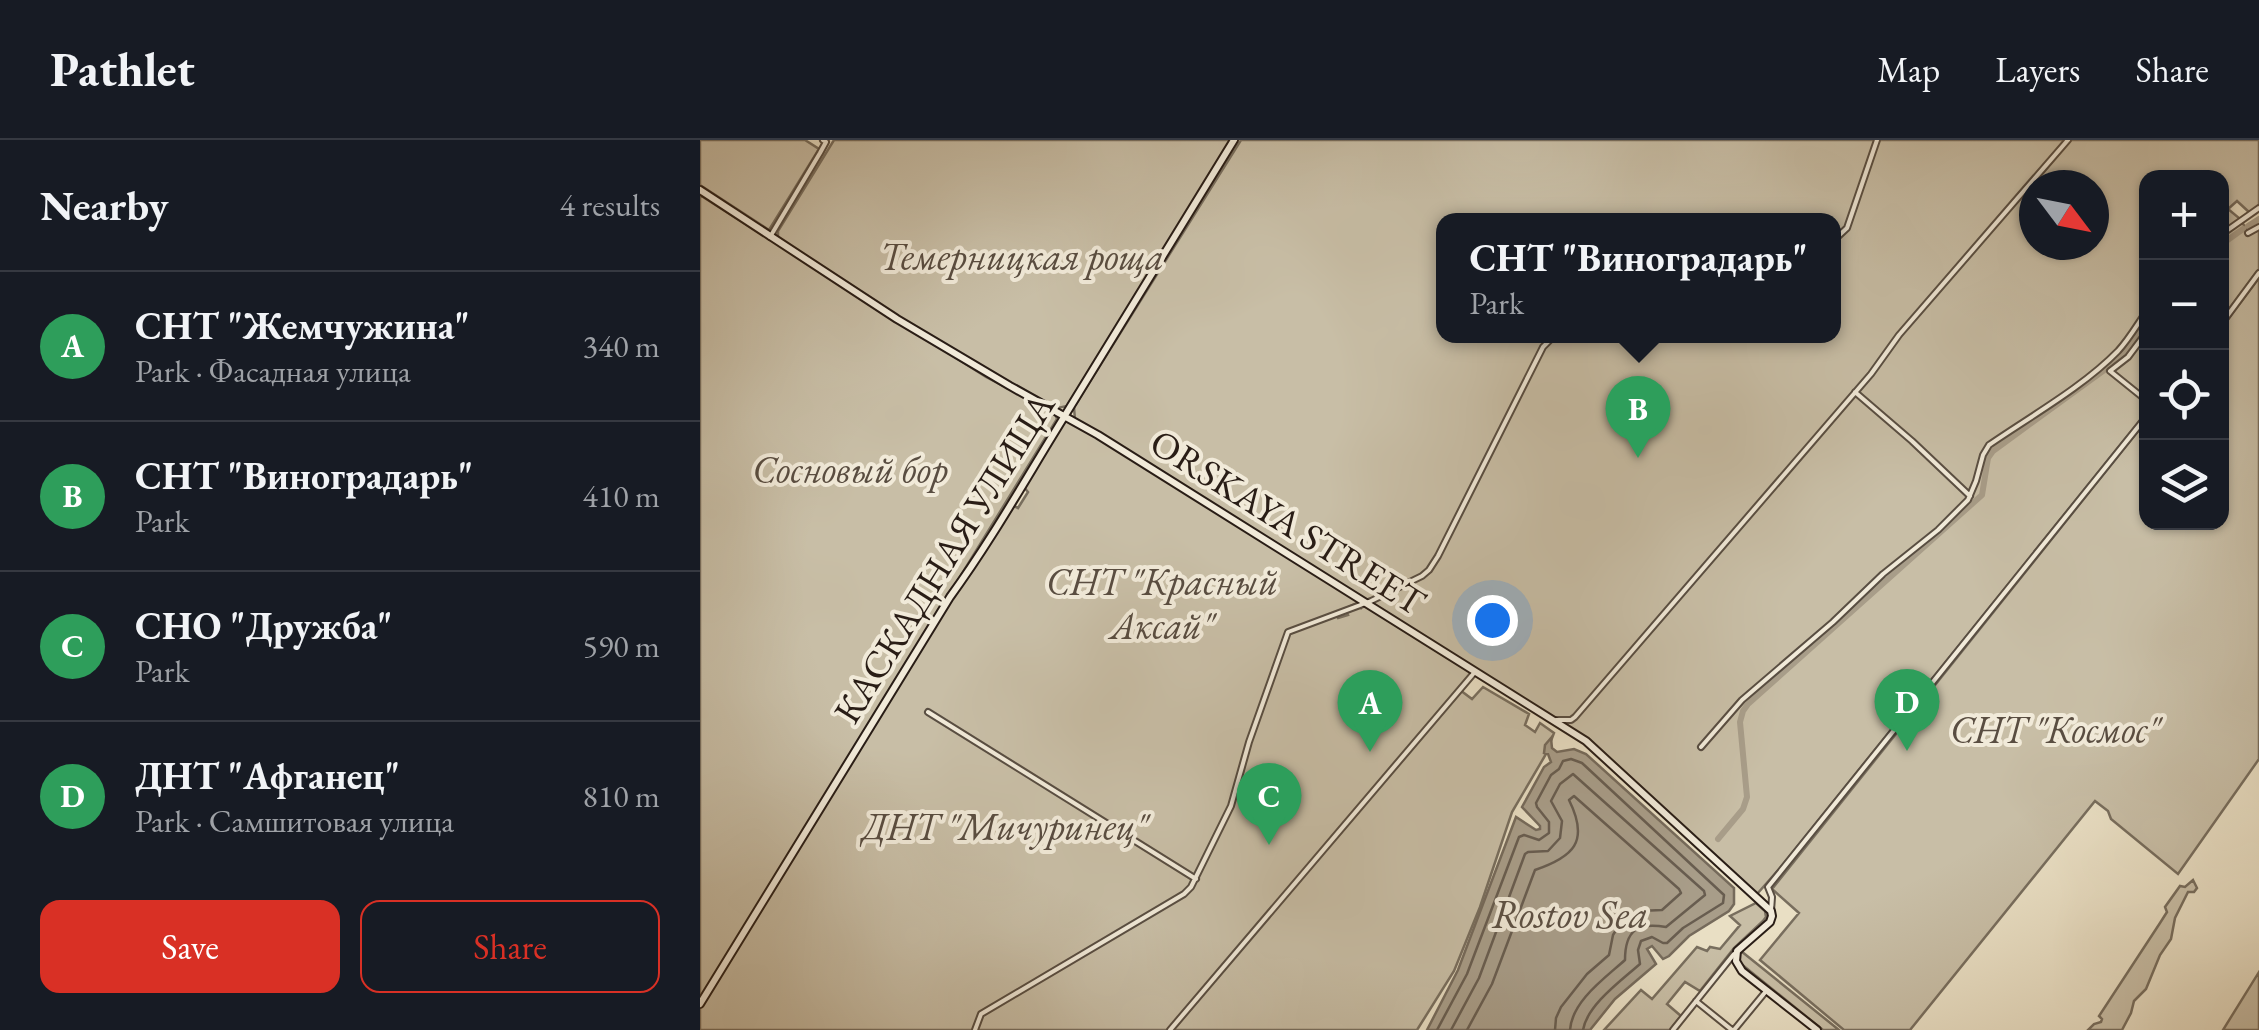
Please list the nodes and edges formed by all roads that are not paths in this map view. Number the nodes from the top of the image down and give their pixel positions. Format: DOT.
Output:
graph roads {
  1 [pos="823,140"];
  2 [pos="1234,140"];
  3 [pos="1877,140"];
  4 [pos="2068,140"];
  5 [pos="700,190"];
  6 [pos="2259,208"];
  7 [pos="2259,227"];
  8 [pos="2229,229"];
  9 [pos="2248,233"];
  10 [pos="1841,234"];
  11 [pos="770,237"];
  12 [pos="2259,273"];
  13 [pos="2229,313"];
  14 [pos="2139,322"];
  15 [pos="2139,342"];
  16 [pos="1548,343"];
  17 [pos="1855,391"];
  18 [pos="2139,394"];
  19 [pos="1065,416"];
  20 [pos="2139,425"];
  21 [pos="1970,496"];
  22 [pos="1366,603"];
  23 [pos="1474,672"];
  24 [pos="928,712"];
  25 [pos="1551,720"];
  26 [pos="1701,747"];
  27 [pos="1196,878"];
  28 [pos="1771,911"];
  29 [pos="1738,951"];
  30 [pos="1768,990"];
  31 [pos="1696,1001"];
  32 [pos="700,1004"];
  33 [pos="975,1030"];
  34 [pos="1170,1030"];
  35 [pos="1673,1030"];
  36 [pos="1733,1030"];
  37 [pos="1817,1030"];
  1 -- 11 [label="street"];
  2 -- 19 [label="main road, КАСКАДНАЯ УЛИЦА"];
  3 -- 10 [label="street"];
  4 -- 17 [label="street"];
  5 -- 11 [label="main road, ORSKAYA STREET"];
  6 -- 8 [label="street"];
  7 -- 9 [label="street"];
  11 -- 19 [label="main road, ORSKAYA STREET"];
  12 -- 13 [label="street"];
  14 -- 21 [label="street"];
  15 -- 18 [label="street"];
  16 -- 22 [label="street"];
  17 -- 21 [label="street"];
  17 -- 25 [label="street"];
  19 -- 22 [label="main road, ORSKAYA STREET"];
  19 -- 32 [label="main road, КАСКАДНАЯ УЛИЦА"];
  20 -- 28 [label="street"];
  21 -- 26 [label="street"];
  22 -- 23 [label="main road, ORSKAYA STREET"];
  22 -- 27 [label="street"];
  23 -- 25 [label="main road, ORSKAYA STREET"];
  23 -- 34 [label="street"];
  24 -- 27 [label="street"];
  25 -- 28 [label="main road, ORSKAYA STREET"];
  27 -- 33 [label="street"];
  28 -- 29 [label="main road"];
  29 -- 30 [label="main road"];
  29 -- 31 [label="street"];
  30 -- 36 [label="street"];
  30 -- 37 [label="main road"];
  31 -- 35 [label="street"];
  31 -- 36 [label="street"];
}
